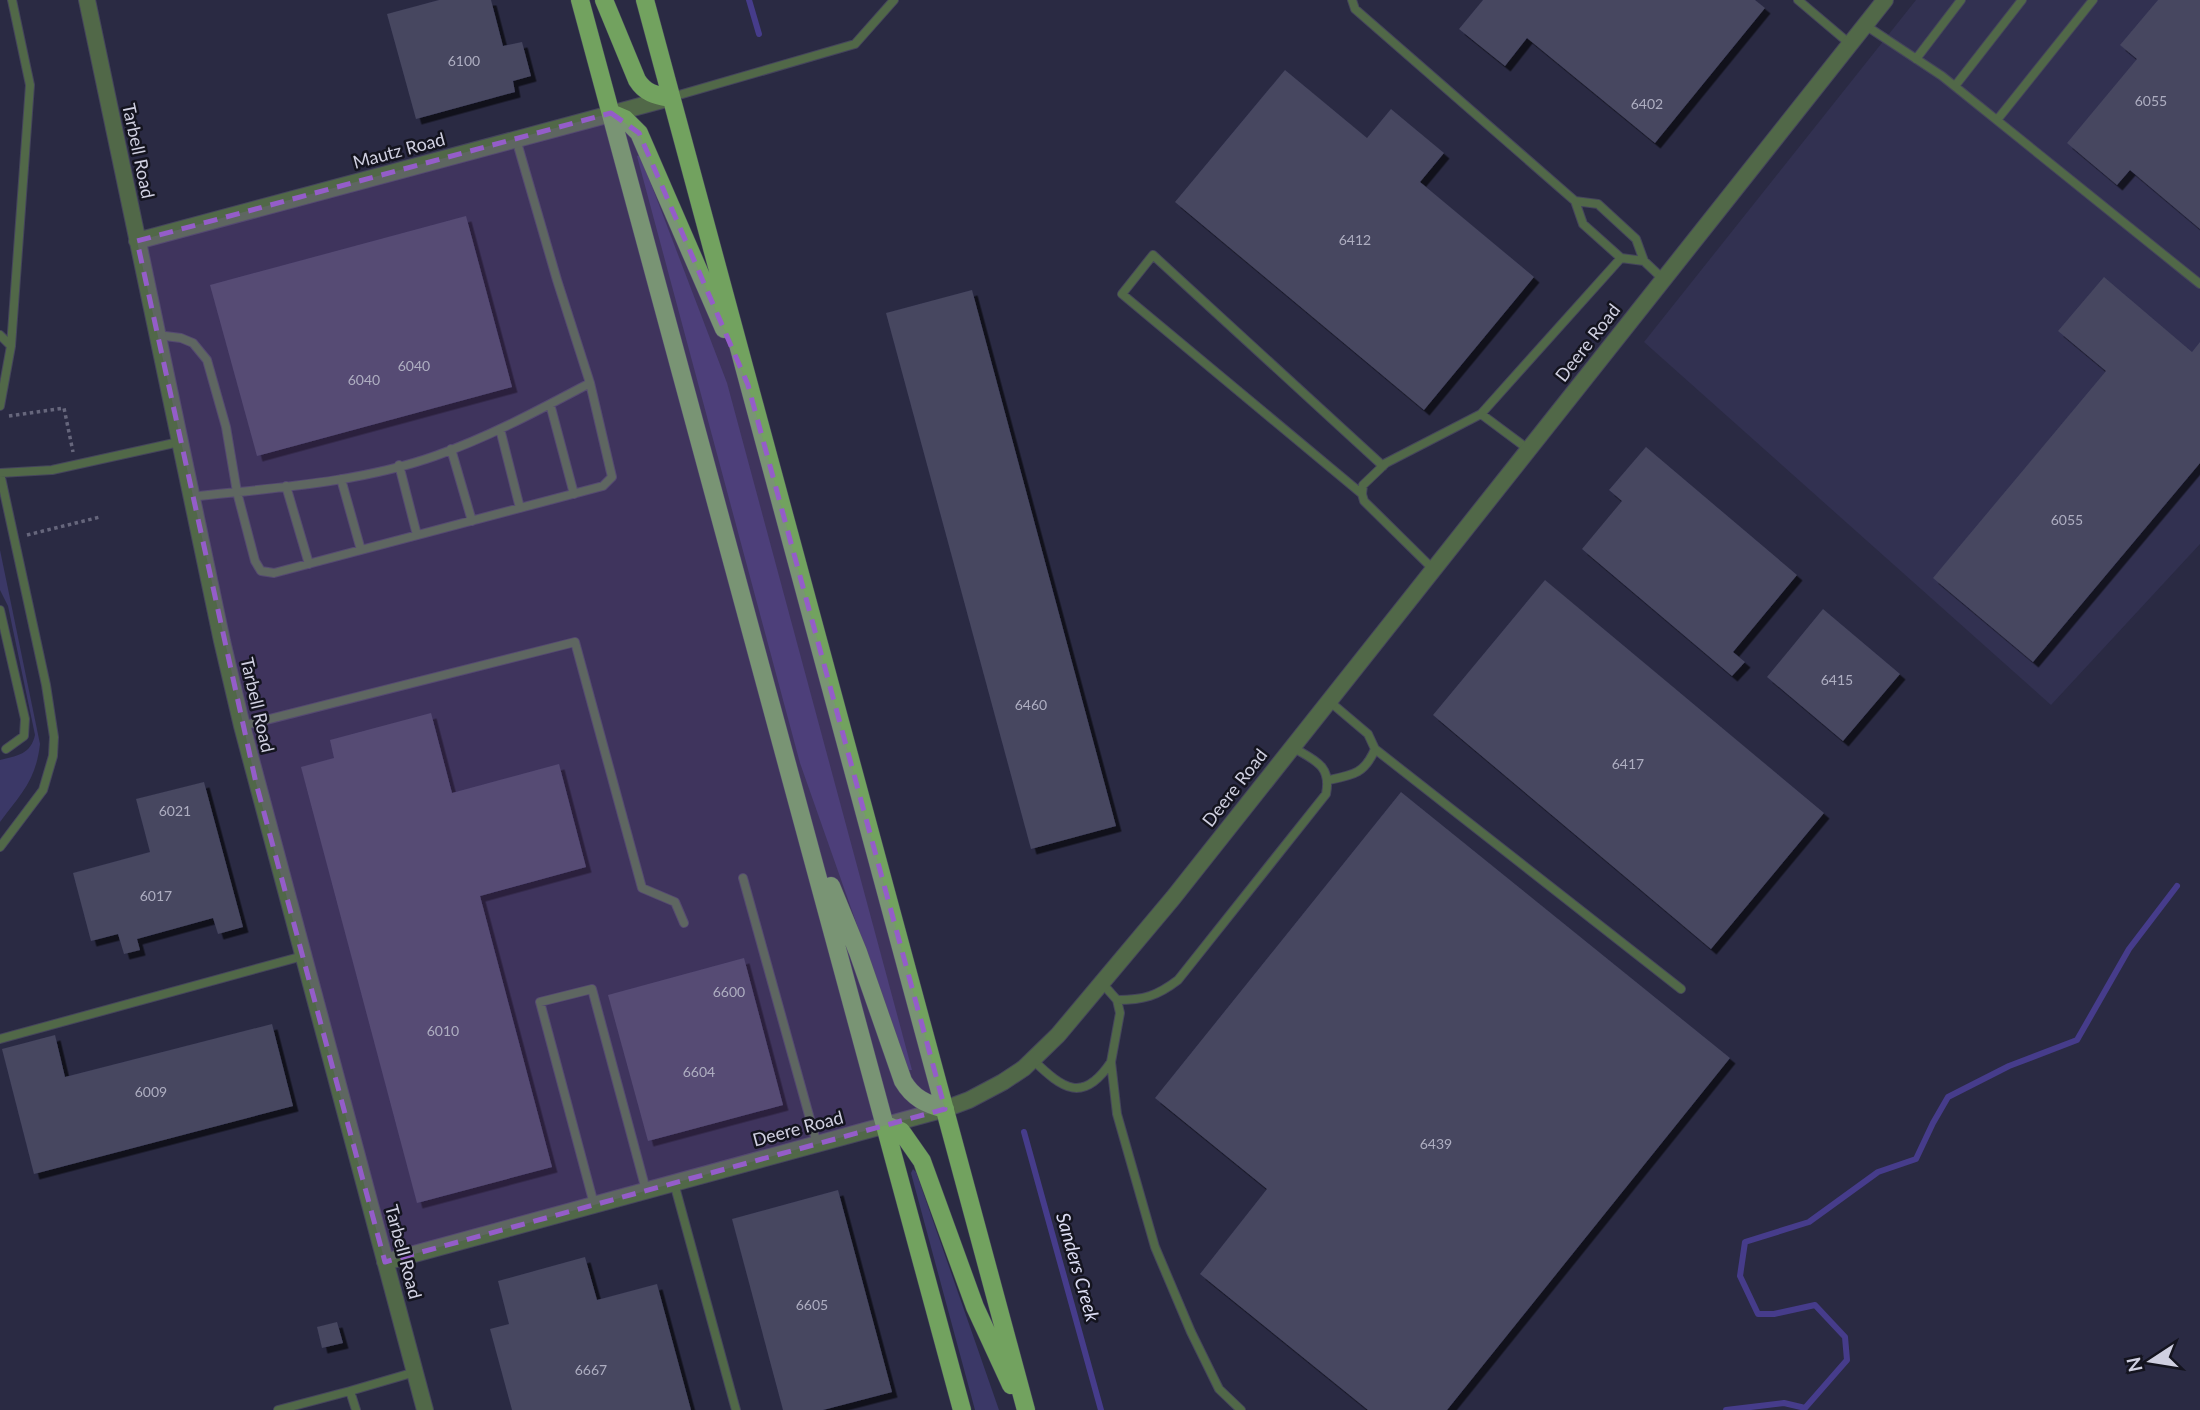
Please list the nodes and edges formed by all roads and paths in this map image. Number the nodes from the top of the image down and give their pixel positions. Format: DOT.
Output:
graph roads {
  1 [pos="87,0"];
  2 [pos="580,0"];
  3 [pos="604,0"];
  4 [pos="645,0"];
  5 [pos="894,0"];
  6 [pos="1352,0"];
  7 [pos="1798,0"];
  8 [pos="1885,0"];
  9 [pos="1961,0"];
  10 [pos="2022,0"];
  11 [pos="2093,0"];
  12 [pos="12,1"];
  13 [pos="0,5"];
  14 [pos="1865,26"];
  15 [pos="1850,44"];
  16 [pos="1916,59"];
  17 [pos="1955,86"];
  18 [pos="670,97"];
  19 [pos="611,113"];
  20 [pos="1997,120"];
  21 [pos="516,139"];
  22 [pos="1575,201"];
  23 [pos="137,241"];
  24 [pos="1621,258"];
  25 [pos="1644,261"];
  26 [pos="1663,279"];
  27 [pos="2200,284"];
  28 [pos="0,335"];
  29 [pos="157,335"];
  30 [pos="11,346"];
  31 [pos="590,383"];
  32 [pos="748,385"];
  33 [pos="550,404"];
  34 [pos="0,405"];
  35 [pos="1481,414"];
  36 [pos="0,418"];
  37 [pos="500,429"];
  38 [pos="180,442"];
  39 [pos="452,449"];
  40 [pos="1528,449"];
  41 [pos="76,464"];
  42 [pos="399,466"];
  43 [pos="1383,466"];
  44 [pos="0,473"];
  45 [pos="341,479"];
  46 [pos="286,486"];
  47 [pos="237,492"];
  48 [pos="574,494"];
  49 [pos="1362,494"];
  50 [pos="191,497"];
  51 [pos="520,508"];
  52 [pos="100,517"];
  53 [pos="472,521"];
  54 [pos="417,535"];
  55 [pos="14,538"];
  56 [pos="361,550"];
  57 [pos="309,564"];
  58 [pos="1433,569"];
  59 [pos="0,610"];
  60 [pos="1329,701"];
  61 [pos="242,726"];
  62 [pos="1292,747"];
  63 [pos="6,749"];
  64 [pos="1375,749"];
  65 [pos="1329,780"];
  66 [pos="803,818"];
  67 [pos="0,847"];
  68 [pos="743,878"];
  69 [pos="684,923"];
  70 [pos="303,956"];
  71 [pos="1102,983"];
  72 [pos="1681,989"];
  73 [pos="1117,1000"];
  74 [pos="0,1039"];
  75 [pos="1033,1060"];
  76 [pos="1111,1062"];
  77 [pos="944,1109"];
  78 [pos="886,1125"];
  79 [pos="817,1144"];
  80 [pos="674,1183"];
  81 [pos="646,1190"];
  82 [pos="594,1204"];
  83 [pos="385,1262"];
  84 [pos="415,1371"];
  85 [pos="350,1391"];
  86 [pos="278,1410"];
  87 [pos="356,1410"];
  88 [pos="425,1410"];
  89 [pos="736,1410"];
  90 [pos="962,1410"];
  91 [pos="1024,1410"];
  92 [pos="1241,1410"];
  1 -- 23 [label="street, Tarbell Road"];
  2 -- 19 [label="main road"];
  3 -- 18 [label="main road"];
  4 -- 18 [label="main road"];
  5 -- 18 [label="lane"];
  6 -- 22 [label="lane"];
  7 -- 15 [label="lane"];
  8 -- 14 [label="street, Deere Road"];
  9 -- 16 [label="lane"];
  10 -- 17 [label="lane"];
  11 -- 20 [label="lane"];
  12 -- 13 [label="lane"];
  12 -- 30 [label="lane"];
  14 -- 15 [label="street, Deere Road"];
  14 -- 16 [label="lane"];
  15 -- 26 [label="street, Deere Road"];
  16 -- 17 [label="lane"];
  17 -- 20 [label="lane"];
  18 -- 19 [label="street, Mautz Road"];
  18 -- 32 [label="main road"];
  19 -- 21 [label="street, Mautz Road"];
  19 -- 32 [label="main road"];
  19 -- 66 [label="main road"];
  20 -- 27 [label="lane"];
  21 -- 23 [label="street, Mautz Road"];
  21 -- 31 [label="lane"];
  22 -- 24 [label="lane"];
  22 -- 25 [label="lane"];
  23 -- 29 [label="street, Tarbell Road"];
  24 -- 25 [label="lane"];
  24 -- 35 [label="lane"];
  25 -- 26 [label="lane"];
  26 -- 40 [label="street, Deere Road"];
  28 -- 30 [label="lane"];
  29 -- 38 [label="street, Tarbell Road"];
  29 -- 47 [label="lane"];
  30 -- 34 [label="lane"];
  31 -- 33 [label="lane"];
  31 -- 48 [label="lane"];
  32 -- 77 [label="main road"];
  33 -- 37 [label="lane"];
  33 -- 48 [label="lane"];
  35 -- 40 [label="lane"];
  35 -- 43 [label="lane"];
  36 -- 41 [label="path"];
  37 -- 39 [label="lane"];
  37 -- 51 [label="lane"];
  38 -- 41 [label="lane"];
  38 -- 50 [label="street, Tarbell Road"];
  39 -- 42 [label="lane"];
  39 -- 53 [label="lane"];
  40 -- 58 [label="street, Deere Road"];
  41 -- 44 [label="lane"];
  42 -- 45 [label="lane"];
  42 -- 54 [label="lane"];
  43 -- 49 [label="lane"];
  43 -- 49 [label="lane"];
  44 -- 55 [label="lane"];
  45 -- 46 [label="lane"];
  45 -- 56 [label="lane"];
  46 -- 47 [label="lane"];
  46 -- 57 [label="lane"];
  47 -- 50 [label="lane"];
  47 -- 57 [label="lane"];
  48 -- 51 [label="lane"];
  49 -- 58 [label="lane"];
  50 -- 61 [label="street, Tarbell Road"];
  51 -- 53 [label="lane"];
  52 -- 55 [label="path"];
  53 -- 54 [label="lane"];
  54 -- 56 [label="lane"];
  55 -- 67 [label="lane"];
  56 -- 57 [label="lane"];
  58 -- 60 [label="street, Deere Road"];
  59 -- 63 [label="lane"];
  60 -- 62 [label="street, Deere Road"];
  60 -- 64 [label="lane"];
  61 -- 69 [label="lane"];
  61 -- 70 [label="street, Tarbell Road"];
  62 -- 65 [label="lane"];
  62 -- 71 [label="street, Deere Road"];
  64 -- 65 [label="lane"];
  64 -- 72 [label="lane"];
  65 -- 73 [label="lane"];
  66 -- 77 [label="main road"];
  66 -- 78 [label="main road"];
  68 -- 79 [label="lane"];
  70 -- 74 [label="lane"];
  70 -- 83 [label="street, Tarbell Road"];
  71 -- 73 [label="lane"];
  71 -- 75 [label="street, Deere Road"];
  73 -- 76 [label="lane"];
  75 -- 76 [label="lane"];
  75 -- 77 [label="street, Deere Road"];
  76 -- 92 [label="lane"];
  77 -- 78 [label="street, Deere Road"];
  77 -- 91 [label="main road"];
  78 -- 79 [label="street, Deere Road"];
  78 -- 90 [label="main road"];
  78 -- 91 [label="main road"];
  79 -- 80 [label="street, Deere Road"];
  80 -- 81 [label="street, Deere Road"];
  80 -- 89 [label="lane"];
  81 -- 82 [label="street, Deere Road"];
  81 -- 82 [label="lane"];
  82 -- 83 [label="street, Deere Road"];
  83 -- 84 [label="street, Tarbell Road"];
  84 -- 85 [label="lane"];
  84 -- 88 [label="street, Tarbell Road"];
  85 -- 86 [label="lane"];
  85 -- 87 [label="lane"];
}
